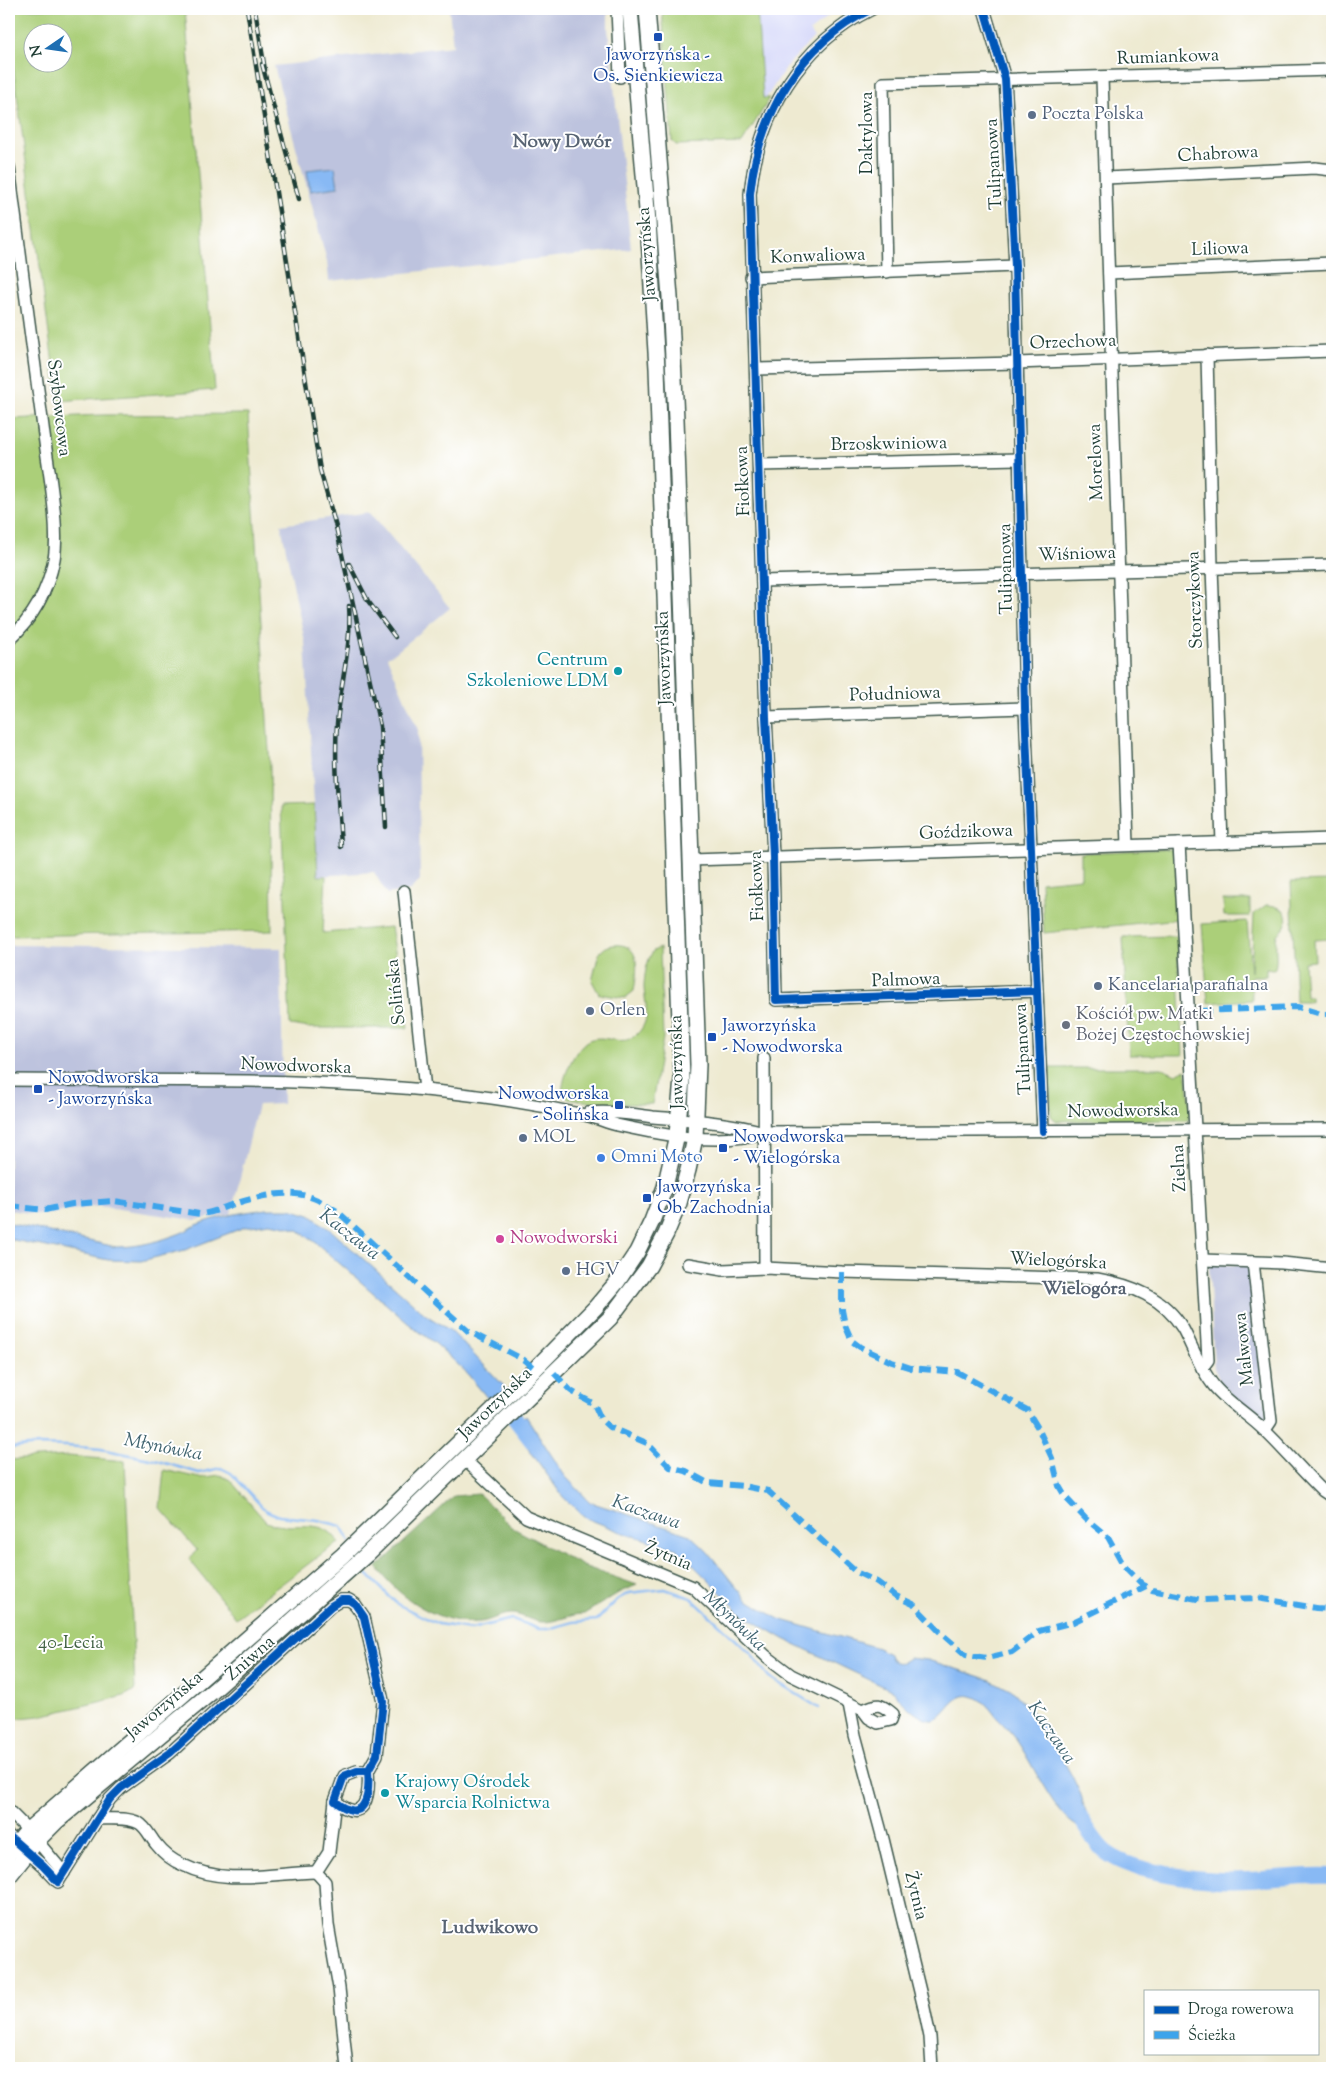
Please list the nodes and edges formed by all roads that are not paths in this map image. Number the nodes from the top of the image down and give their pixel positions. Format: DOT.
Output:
graph roads {
  1 [pos="617,9"];
  2 [pos="630,9"];
  3 [pos="646,9"];
  4 [pos="872,9"];
  5 [pos="984,9"];
  6 [pos="850,14"];
  7 [pos="1332,70"];
  8 [pos="620,77"];
  9 [pos="1102,78"];
  10 [pos="1005,79"];
  11 [pos="9,168"];
  12 [pos="1332,170"];
  13 [pos="1106,178"];
  14 [pos="1332,263"];
  15 [pos="1014,266"];
  16 [pos="887,272"];
  17 [pos="1109,272"];
  18 [pos="751,277"];
  19 [pos="1332,351"];
  20 [pos="1207,356"];
  21 [pos="1111,359"];
  22 [pos="1017,363"];
  23 [pos="756,369"];
  24 [pos="1019,459"];
  25 [pos="759,466"];
  26 [pos="1332,565"];
  27 [pos="1212,567"];
  28 [pos="1118,571"];
  29 [pos="1023,574"];
  30 [pos="762,581"];
  31 [pos="9,640"];
  32 [pos="1024,708"];
  33 [pos="766,717"];
  34 [pos="1332,839"];
  35 [pos="1222,843"];
  36 [pos="1179,844"];
  37 [pos="1128,845"];
  38 [pos="1031,849"];
  39 [pos="773,856"];
  40 [pos="691,860"];
  41 [pos="404,891"];
  42 [pos="1037,992"];
  43 [pos="776,1000"];
  44 [pos="764,1058"];
  45 [pos="9,1080"];
  46 [pos="425,1090"];
  47 [pos="581,1114"];
  48 [pos="680,1118"];
  49 [pos="697,1121"];
  50 [pos="1332,1128"];
  51 [pos="1196,1129"];
  52 [pos="1043,1131"];
  53 [pos="764,1132"];
  54 [pos="677,1135"];
  55 [pos="695,1138"];
  56 [pos="1203,1260"];
  57 [pos="1253,1262"];
  58 [pos="688,1264"];
  59 [pos="765,1268"];
  60 [pos="1332,1268"];
  61 [pos="1202,1368"];
  62 [pos="1265,1430"];
  63 [pos="465,1460"];
  64 [pos="1332,1497"];
  65 [pos="849,1704"];
  66 [pos="863,1710"];
  67 [pos="368,1771"];
  68 [pos="335,1801"];
  69 [pos="9,1812"];
  70 [pos="97,1819"];
  71 [pos="32,1836"];
  72 [pos="15,1846"];
  73 [pos="316,1872"];
  74 [pos="9,1876"];
  75 [pos="61,1878"];
  76 [pos="347,2068"];
  77 [pos="932,2068"];
  1 -- 8 [label="street"];
  2 -- 48 [label="main road, Jaworzyńska"];
  3 -- 40 [label="main road, Jaworzyńska"];
  4 -- 6 [label="street, Fiołkowa"];
  5 -- 10 [label="street, Tulipanowa"];
  6 -- 18 [label="street, Fiołkowa"];
  7 -- 9 [label="street, Rumiankowa"];
  9 -- 10 [label="street, Rumiankowa"];
  9 -- 13 [label="street, Morelowa"];
  10 -- 15 [label="street, Tulipanowa"];
  10 -- 16 [label="street, Daktylowa"];
  11 -- 31 [label="street, Szybowcowa"];
  12 -- 13 [label="street, Chabrowa"];
  13 -- 17 [label="street, Morelowa"];
  14 -- 17 [label="street, Liliowa"];
  15 -- 16 [label="street, Konwaliowa"];
  15 -- 22 [label="street, Tulipanowa"];
  16 -- 18 [label="street, Konwaliowa"];
  17 -- 21 [label="street, Morelowa"];
  18 -- 23 [label="street, Fiołkowa"];
  19 -- 20 [label="street, Orzechowa"];
  20 -- 21 [label="street, Orzechowa"];
  20 -- 27 [label="street, Storczykowa"];
  21 -- 22 [label="street, Orzechowa"];
  21 -- 28 [label="street, Morelowa"];
  22 -- 23 [label="street, Orzechowa"];
  22 -- 24 [label="street, Tulipanowa"];
  23 -- 25 [label="street, Fiołkowa"];
  24 -- 25 [label="street, Brzoskwiniowa"];
  24 -- 29 [label="street, Tulipanowa"];
  25 -- 30 [label="street, Fiołkowa"];
  26 -- 27 [label="street, Wiśniowa"];
  27 -- 28 [label="street, Wiśniowa"];
  27 -- 35 [label="street, Storczykowa"];
  28 -- 29 [label="street, Wiśniowa"];
  28 -- 37 [label="street, Morelowa"];
  29 -- 30 [label="street, Wiśniowa"];
  29 -- 32 [label="street, Tulipanowa"];
  30 -- 33 [label="street, Fiołkowa"];
  32 -- 33 [label="street, Południowa"];
  32 -- 38 [label="street, Tulipanowa"];
  33 -- 39 [label="street, Fiołkowa"];
  34 -- 35 [label="street, Goździkowa"];
  35 -- 36 [label="street, Goździkowa"];
  36 -- 37 [label="street, Goździkowa"];
  36 -- 51 [label="street, Zielna"];
  37 -- 38 [label="street, Goździkowa"];
  38 -- 39 [label="street, Goździkowa"];
  38 -- 42 [label="street, Tulipanowa"];
  39 -- 40 [label="street, Goździkowa"];
  39 -- 43 [label="street, Fiołkowa"];
  40 -- 49 [label="main road, Jaworzyńska"];
  41 -- 46 [label="street, Solińska"];
  42 -- 43 [label="street, Palmowa"];
  42 -- 52 [label="street, Tulipanowa"];
  44 -- 53 [label="street"];
  45 -- 46 [label="street, Nowodworska"];
  46 -- 47 [label="street, Nowodworska"];
  47 -- 48 [label="street, Nowodworska"];
  47 -- 54 [label="street, Nowodworska"];
  48 -- 49 [label="street, Nowodworska"];
  48 -- 54 [label="main road, Jaworzyńska"];
  49 -- 53 [label="street, Nowodworska"];
  49 -- 55 [label="main road, Jaworzyńska"];
  50 -- 51 [label="street, Nowodworska"];
  51 -- 52 [label="street, Nowodworska"];
  51 -- 56 [label="street, Zielna"];
  52 -- 53 [label="street, Nowodworska"];
  53 -- 55 [label="street, Nowodworska"];
  53 -- 59 [label="street"];
  54 -- 55 [label="street, Nowodworska"];
  54 -- 71 [label="main road, Jaworzyńska"];
  55 -- 63 [label="main road, Jaworzyńska"];
  56 -- 57 [label="street"];
  56 -- 61 [label="street, Zielna"];
  57 -- 60 [label="street"];
  57 -- 62 [label="street, Malwowa"];
  58 -- 59 [label="street, Wielogórska"];
  59 -- 61 [label="street, Wielogórska"];
  61 -- 62 [label="street, Wielogórska"];
  62 -- 64 [label="street, Wielogórska"];
  63 -- 65 [label="street, Żytnia"];
  63 -- 71 [label="main road, Jaworzyńska"];
  65 -- 66 [label="street, Żytnia"];
  65 -- 77 [label="street, Żytnia"];
  67 -- 68 [label="street"];
  67 -- 68 [label="street, Żniwna"];
  67 -- 70 [label="street, Żniwna"];
  68 -- 73 [label="street"];
  69 -- 71 [label="street"];
  70 -- 73 [label="street"];
  70 -- 75 [label="street, Żniwna"];
  71 -- 72 [label="main road, Jaworzyńska"];
  71 -- 75 [label="street"];
  72 -- 74 [label="main road, Jaworzyńska"];
  72 -- 75 [label="street"];
  73 -- 76 [label="street"];
}
